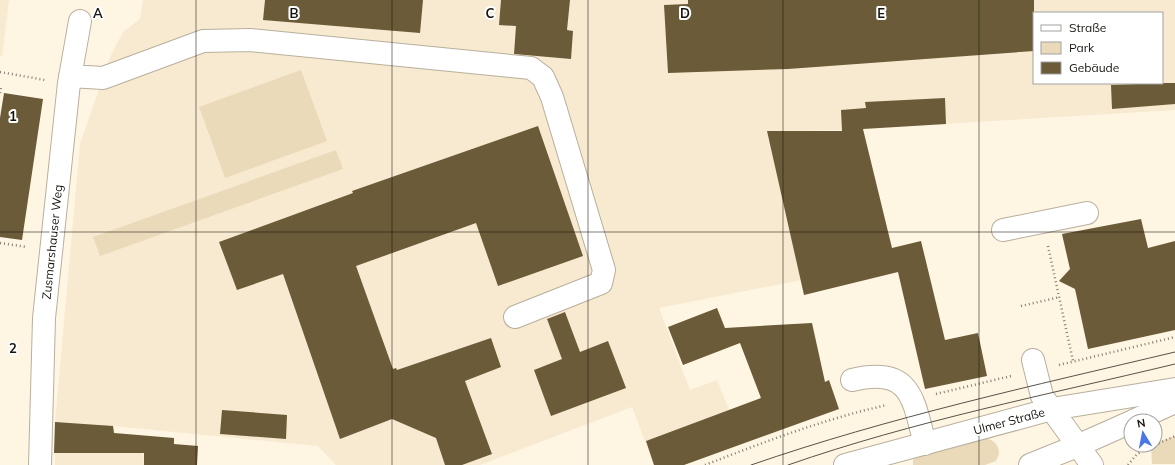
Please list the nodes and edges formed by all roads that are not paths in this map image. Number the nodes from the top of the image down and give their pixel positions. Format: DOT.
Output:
graph roads {
  1 [pos="80,21"];
  2 [pos="70,80"];
  3 [pos="1087,213"];
  4 [pos="1003,230"];
  5 [pos="515,316"];
  6 [pos="1033,360"];
  7 [pos="852,380"];
  8 [pos="1175,389"];
  9 [pos="1175,402"];
  10 [pos="1052,409"];
  11 [pos="1151,413"];
  12 [pos="1123,426"];
  13 [pos="924,444"];
  14 [pos="1077,446"];
  15 [pos="40,465"];
  16 [pos="845,465"];
  17 [pos="1030,465"];
  18 [pos="1092,465"];
  1 -- 2 [label="street, Zusmarshauser Weg"];
  2 -- 5 [label="street"];
  2 -- 15 [label="street, Zusmarshauser Weg"];
  3 -- 4 [label="street"];
  6 -- 10 [label="street"];
  7 -- 13 [label="street"];
  8 -- 10 [label="street, Ulmer Straße"];
  9 -- 11 [label="street"];
  10 -- 13 [label="street, Ulmer Straße"];
  10 -- 14 [label="street"];
  12 -- 14 [label="street"];
  13 -- 16 [label="street, Ulmer Straße"];
  14 -- 17 [label="street"];
  14 -- 18 [label="street"];
}
